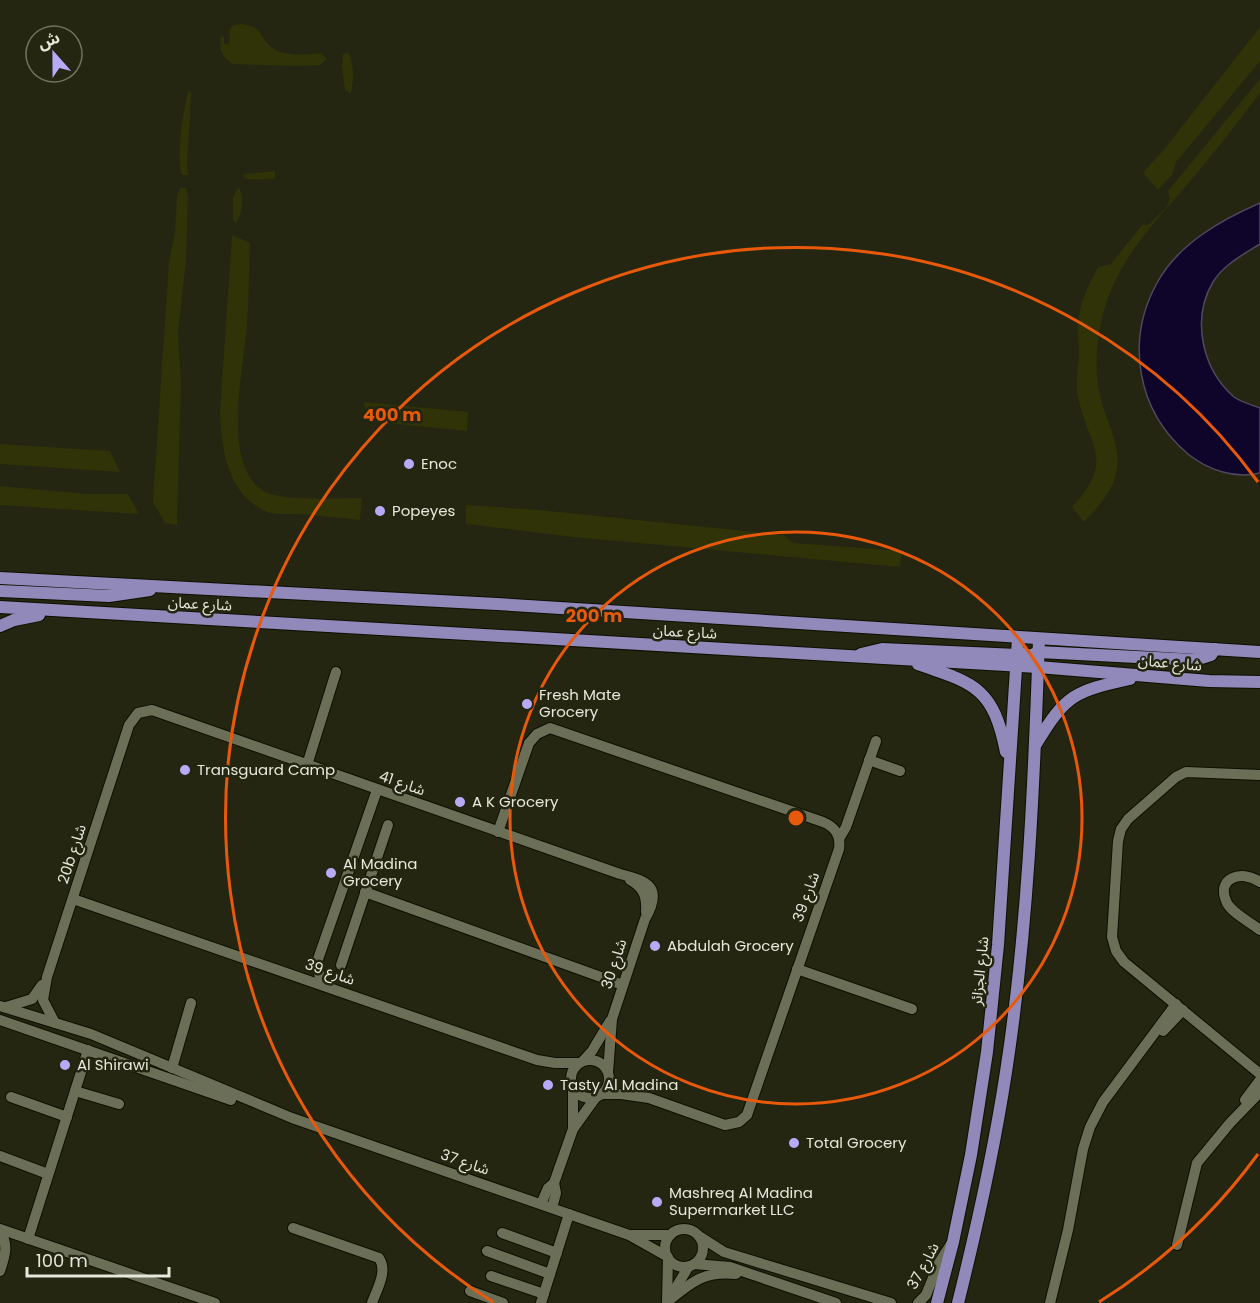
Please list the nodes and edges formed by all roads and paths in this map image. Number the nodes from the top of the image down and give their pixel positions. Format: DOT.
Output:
graph roads {
  1 [pos="0,578"];
  2 [pos="159,586"];
  3 [pos="0,591"];
  4 [pos="0,608"];
  5 [pos="55,611"];
  6 [pos="0,626"];
  7 [pos="1018,638"];
  8 [pos="1036,638"];
  9 [pos="1215,649"];
  10 [pos="1039,652"];
  11 [pos="1260,652"];
  12 [pos="854,657"];
  13 [pos="902,659"];
  14 [pos="1017,661"];
  15 [pos="1038,667"];
  16 [pos="336,672"];
  17 [pos="1144,675"];
  18 [pos="1260,682"];
  19 [pos="125,740"];
  20 [pos="876,741"];
  21 [pos="1034,747"];
  22 [pos="869,760"];
  23 [pos="1009,764"];
  24 [pos="307,765"];
  25 [pos="900,771"];
  26 [pos="1260,775"];
  27 [pos="377,790"];
  28 [pos="849,816"];
  29 [pos="366,822"];
  30 [pos="829,825"];
  31 [pos="498,832"];
  32 [pos="839,839"];
  33 [pos="620,874"];
  34 [pos="1260,882"];
  35 [pos="365,892"];
  36 [pos="340,896"];
  37 [pos="73,899"];
  38 [pos="360,906"];
  39 [pos="1260,930"];
  40 [pos="341,964"];
  41 [pos="797,969"];
  42 [pos="47,977"];
  43 [pos="623,985"];
  44 [pos="324,986"];
  45 [pos="191,1003"];
  46 [pos="2,1007"];
  47 [pos="1179,1007"];
  48 [pos="912,1009"];
  49 [pos="612,1019"];
  50 [pos="0,1020"];
  51 [pos="55,1023"];
  52 [pos="88,1050"];
  53 [pos="581,1062"];
  54 [pos="172,1068"];
  55 [pos="608,1072"];
  56 [pos="1260,1074"];
  57 [pos="1260,1080"];
  58 [pos="573,1089"];
  59 [pos="75,1091"];
  60 [pos="1260,1092"];
  61 [pos="599,1095"];
  62 [pos="11,1097"];
  63 [pos="119,1104"];
  64 [pos="67,1117"];
  65 [pos="292,1119"];
  66 [pos="1230,1123"];
  67 [pos="573,1129"];
  68 [pos="0,1156"];
  69 [pos="48,1174"];
  70 [pos="554,1183"];
  71 [pos="541,1204"];
  72 [pos="552,1208"];
  73 [pos="569,1214"];
  74 [pos="294,1228"];
  75 [pos="0,1230"];
  76 [pos="502,1233"];
  77 [pos="629,1235"];
  78 [pos="670,1235"];
  79 [pos="699,1236"];
  80 [pos="28,1239"];
  81 [pos="953,1242"];
  82 [pos="1177,1245"];
  83 [pos="487,1251"];
  84 [pos="557,1253"];
  85 [pos="668,1257"];
  86 [pos="692,1265"];
  87 [pos="0,1271"];
  88 [pos="550,1274"];
  89 [pos="491,1276"];
  90 [pos="756,1276"];
  91 [pos="470,1291"];
  92 [pos="542,1299"];
  93 [pos="667,1302"];
  94 [pos="215,1303"];
  95 [pos="372,1303"];
  96 [pos="503,1303"];
  97 [pos="836,1303"];
  98 [pos="891,1303"];
  99 [pos="918,1303"];
  100 [pos="937,1303"];
  101 [pos="958,1303"];
  102 [pos="1050,1303"];
  1 -- 2 [label="main road, شارع عمان"];
  2 -- 3 [label="main road"];
  2 -- 7 [label="main road, شارع عمان"];
  4 -- 5 [label="main road, شارع عمان"];
  5 -- 6 [label="main road"];
  5 -- 12 [label="main road, شارع عمان"];
  7 -- 8 [label="main road, شارع عمان"];
  7 -- 14 [label="main road, شارع الجزائر"];
  8 -- 9 [label="main road, شارع عمان"];
  8 -- 10 [label="main road"];
  8 -- 14 [label="main road"];
  9 -- 10 [label="main road"];
  9 -- 11 [label="main road, شارع عمان"];
  10 -- 14 [label="main road"];
  10 -- 15 [label="main road"];
  12 -- 13 [label="main road, شارع عمان"];
  12 -- 14 [label="main road"];
  13 -- 14 [label="main road, شارع عمان"];
  13 -- 23 [label="main road"];
  14 -- 15 [label="main road, شارع عمان"];
  14 -- 23 [label="main road, شارع الجزائر"];
  15 -- 17 [label="main road, شارع عمان"];
  15 -- 21 [label="main road"];
  16 -- 24 [label="street"];
  17 -- 18 [label="main road, شارع عمان"];
  17 -- 21 [label="main road"];
  19 -- 24 [label="street, شارع 41"];
  19 -- 37 [label="street, 20b شارع"];
  20 -- 22 [label="street, شارع 39"];
  21 -- 101 [label="main road"];
  22 -- 25 [label="street"];
  22 -- 28 [label="street, شارع 39"];
  23 -- 81 [label="main road, شارع الجزائر"];
  24 -- 27 [label="street, شارع 41"];
  26 -- 47 [label="street"];
  27 -- 29 [label="street"];
  27 -- 31 [label="street, شارع 41"];
  28 -- 30 [label="street"];
  28 -- 32 [label="street, شارع 39"];
  29 -- 35 [label="street"];
  29 -- 36 [label="street"];
  30 -- 31 [label="street"];
  30 -- 32 [label="street"];
  31 -- 33 [label="street, شارع 41"];
  32 -- 41 [label="street, شارع 39"];
  33 -- 43 [label="street, شارع 30"];
  34 -- 39 [label="street"];
  35 -- 38 [label="street"];
  35 -- 43 [label="street"];
  36 -- 38 [label="street"];
  36 -- 44 [label="street"];
  37 -- 42 [label="street, 20b شارع"];
  37 -- 44 [label="street, شارع 39"];
  38 -- 40 [label="street"];
  41 -- 48 [label="street"];
  41 -- 61 [label="street, شارع 39"];
  42 -- 46 [label="street, 20b شارع"];
  42 -- 51 [label="street, 20b شارع"];
  43 -- 49 [label="street, شارع 30"];
  44 -- 53 [label="street, شارع 39"];
  45 -- 54 [label="street"];
  46 -- 51 [label="street, شارع 37"];
  47 -- 56 [label="street"];
  47 -- 102 [label="street"];
  49 -- 53 [label="street, شارع 30"];
  49 -- 55 [label="street, شارع 30"];
  50 -- 52 [label="street, شارع 37"];
  51 -- 54 [label="street, شارع 37"];
  52 -- 59 [label="street"];
  52 -- 65 [label="street, شارع 37"];
  53 -- 55 [label="street"];
  53 -- 58 [label="street"];
  54 -- 65 [label="street, شارع 37"];
  55 -- 61 [label="street"];
  57 -- 66 [label="street"];
  58 -- 61 [label="street"];
  58 -- 67 [label="street"];
  59 -- 63 [label="street"];
  59 -- 64 [label="street"];
  60 -- 66 [label="street"];
  61 -- 67 [label="street"];
  62 -- 64 [label="street"];
  64 -- 69 [label="street"];
  65 -- 71 [label="street, شارع 37"];
  66 -- 82 [label="street"];
  67 -- 70 [label="street"];
  68 -- 69 [label="street"];
  69 -- 80 [label="street"];
  70 -- 71 [label="street"];
  70 -- 72 [label="street"];
  71 -- 72 [label="street, شارع 37"];
  72 -- 73 [label="street, شارع 37"];
  73 -- 77 [label="street, شارع 37"];
  73 -- 84 [label="street"];
  74 -- 95 [label="street"];
  75 -- 80 [label="street"];
  75 -- 87 [label="street"];
  76 -- 84 [label="street"];
  77 -- 78 [label="street, شارع 37"];
  77 -- 85 [label="street, شارع 37"];
  78 -- 79 [label="street"];
  78 -- 85 [label="street"];
  79 -- 86 [label="street"];
  79 -- 98 [label="street, شارع 37"];
  80 -- 94 [label="street"];
  81 -- 99 [label="street, شارع 37"];
  81 -- 100 [label="main road, شارع الجزائر"];
  83 -- 88 [label="street"];
  84 -- 88 [label="street"];
  85 -- 86 [label="street"];
  85 -- 93 [label="street"];
  86 -- 90 [label="street"];
  86 -- 93 [label="street"];
  88 -- 92 [label="street"];
  89 -- 92 [label="street"];
  90 -- 93 [label="street"];
  90 -- 97 [label="street"];
  91 -- 96 [label="street"];
}
